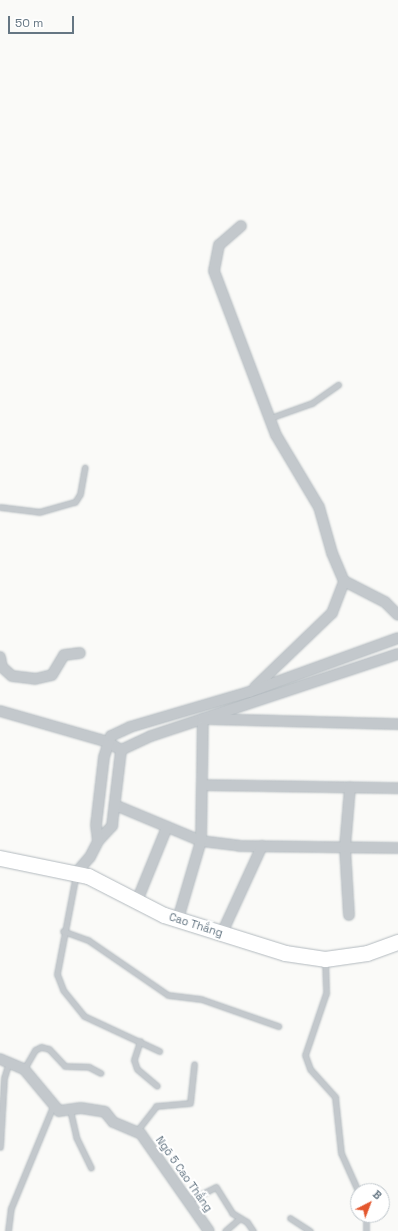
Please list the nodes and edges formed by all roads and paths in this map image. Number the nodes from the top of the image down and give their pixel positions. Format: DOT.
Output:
graph roads {
  1 [pos="241,226"];
  2 [pos="338,385"];
  3 [pos="270,418"];
  4 [pos="85,467"];
  5 [pos="0,507"];
  6 [pos="344,581"];
  7 [pos="398,614"];
  8 [pos="398,638"];
  9 [pos="80,653"];
  10 [pos="398,654"];
  11 [pos="0,657"];
  12 [pos="249,692"];
  13 [pos="0,711"];
  14 [pos="204,719"];
  15 [pos="398,724"];
  16 [pos="108,742"];
  17 [pos="121,750"];
  18 [pos="202,785"];
  19 [pos="350,787"];
  20 [pos="398,788"];
  21 [pos="115,805"];
  22 [pos="167,827"];
  23 [pos="98,841"];
  24 [pos="201,841"];
  25 [pos="262,846"];
  26 [pos="345,847"];
  27 [pos="398,848"];
  28 [pos="0,858"];
  29 [pos="76,873"];
  30 [pos="137,901"];
  31 [pos="349,915"];
  32 [pos="178,919"];
  33 [pos="63,931"];
  34 [pos="222,933"];
  35 [pos="398,942"];
  36 [pos="325,959"];
  37 [pos="278,1026"];
  38 [pos="140,1041"];
  39 [pos="159,1051"];
  40 [pos="5,1061"];
  41 [pos="194,1064"];
  42 [pos="24,1069"];
  43 [pos="101,1073"];
  44 [pos="157,1086"];
  45 [pos="53,1106"];
  46 [pos="70,1110"];
  47 [pos="136,1132"];
  48 [pos="0,1147"];
  49 [pos="90,1168"];
  50 [pos="354,1183"];
  51 [pos="188,1201"];
  52 [pos="240,1218"];
  53 [pos="290,1218"];
  54 [pos="8,1231"];
  55 [pos="209,1231"];
  56 [pos="225,1231"];
  57 [pos="253,1231"];
  58 [pos="310,1231"];
  1 -- 3 [label="street"];
  2 -- 3 [label="lane"];
  3 -- 6 [label="street"];
  4 -- 5 [label="lane"];
  6 -- 7 [label="street"];
  6 -- 12 [label="street"];
  8 -- 12 [label="street"];
  9 -- 11 [label="street"];
  10 -- 14 [label="street"];
  12 -- 16 [label="street"];
  13 -- 16 [label="street"];
  14 -- 15 [label="street"];
  14 -- 17 [label="street"];
  14 -- 18 [label="street"];
  16 -- 17 [label="street"];
  16 -- 23 [label="street"];
  17 -- 21 [label="street"];
  18 -- 19 [label="street"];
  18 -- 24 [label="street"];
  19 -- 20 [label="street"];
  19 -- 26 [label="street"];
  21 -- 22 [label="street"];
  21 -- 23 [label="street"];
  22 -- 24 [label="street"];
  22 -- 30 [label="street"];
  23 -- 29 [label="street"];
  24 -- 25 [label="street"];
  24 -- 32 [label="street"];
  25 -- 26 [label="street"];
  25 -- 34 [label="street"];
  26 -- 27 [label="street"];
  26 -- 31 [label="street"];
  28 -- 29 [label="main road, Cao Thắng"];
  29 -- 30 [label="main road, Cao Thắng"];
  29 -- 33 [label="lane"];
  30 -- 32 [label="main road, Cao Thắng"];
  32 -- 34 [label="main road, Cao Thắng"];
  33 -- 37 [label="lane"];
  33 -- 38 [label="lane"];
  34 -- 36 [label="main road, Cao Thắng"];
  35 -- 36 [label="main road, Cao Thắng"];
  36 -- 50 [label="lane"];
  38 -- 39 [label="lane"];
  38 -- 44 [label="lane"];
  40 -- 42 [label="street"];
  40 -- 48 [label="lane"];
  41 -- 47 [label="lane"];
  42 -- 43 [label="lane"];
  42 -- 45 [label="street"];
  45 -- 46 [label="street, Ngõ 5 Cao Thắng"];
  45 -- 54 [label="lane"];
  46 -- 47 [label="street, Ngõ 5 Cao Thắng"];
  46 -- 49 [label="lane"];
  47 -- 51 [label="street, Ngõ 5 Cao Thắng"];
  51 -- 52 [label="lane"];
  51 -- 55 [label="street, Ngõ 5 Cao Thắng"];
  52 -- 56 [label="lane"];
  52 -- 57 [label="lane"];
  53 -- 58 [label="lane"];
}
